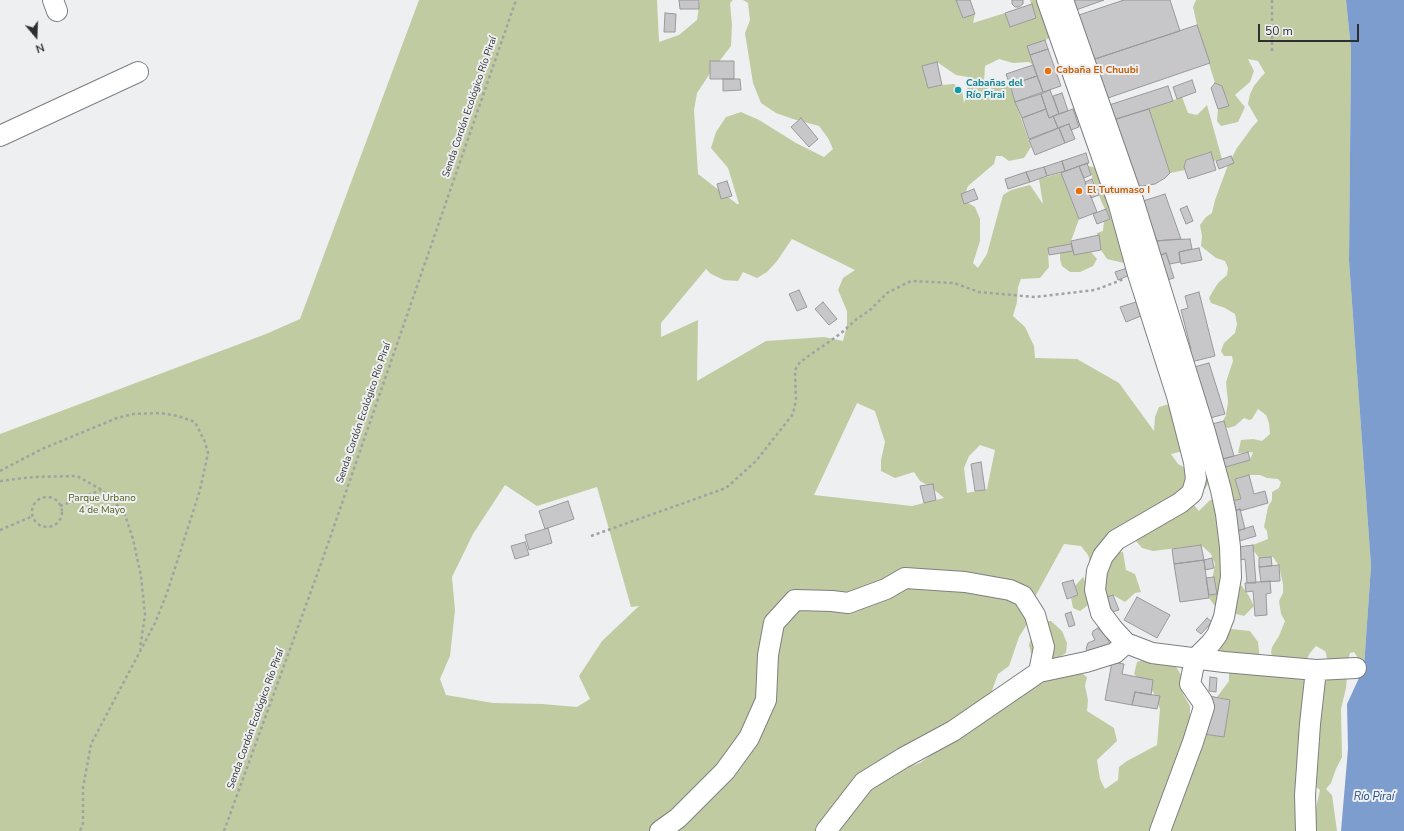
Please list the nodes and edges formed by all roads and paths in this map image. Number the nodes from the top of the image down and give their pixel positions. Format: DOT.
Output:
graph roads {
  1 [pos="516,0"];
  2 [pos="1047,0"];
  3 [pos="1063,0"];
  4 [pos="1272,0"];
  5 [pos="1272,54"];
  6 [pos="138,72"];
  7 [pos="1093,109"];
  8 [pos="0,136"];
  9 [pos="1138,274"];
  10 [pos="1184,393"];
  11 [pos="0,471"];
  12 [pos="1196,479"];
  13 [pos="0,481"];
  14 [pos="102,490"];
  15 [pos="1221,490"];
  16 [pos="60,506"];
  17 [pos="33,516"];
  18 [pos="0,530"];
  19 [pos="591,536"];
  20 [pos="1126,643"];
  21 [pos="140,651"];
  22 [pos="1195,659"];
  23 [pos="1356,668"];
  24 [pos="1316,670"];
  25 [pos="1039,672"];
  26 [pos="80,831"];
  27 [pos="224,831"];
  28 [pos="660,831"];
  29 [pos="826,831"];
  30 [pos="1160,831"];
  31 [pos="1306,831"];
  1 -- 27 [label="path, Senda Cordón Ecológico Río Piraí"];
  2 -- 7 [label="street"];
  3 -- 7 [label="street"];
  4 -- 5 [label="path"];
  6 -- 8 [label="street"];
  7 -- 9 [label="street"];
  7 -- 10 [label="street"];
  9 -- 10 [label="street"];
  9 -- 19 [label="path"];
  10 -- 12 [label="street"];
  10 -- 15 [label="street"];
  11 -- 21 [label="path"];
  12 -- 15 [label="street"];
  12 -- 20 [label="street"];
  13 -- 14 [label="path"];
  14 -- 16 [label="path"];
  14 -- 21 [label="path"];
  15 -- 22 [label="street"];
  16 -- 17 [label="path"];
  16 -- 17 [label="path"];
  17 -- 18 [label="path"];
  20 -- 22 [label="street"];
  20 -- 25 [label="street"];
  21 -- 26 [label="path"];
  22 -- 24 [label="street"];
  22 -- 30 [label="street"];
  23 -- 24 [label="street"];
  24 -- 31 [label="street"];
  25 -- 28 [label="street"];
  25 -- 29 [label="street"];
}
